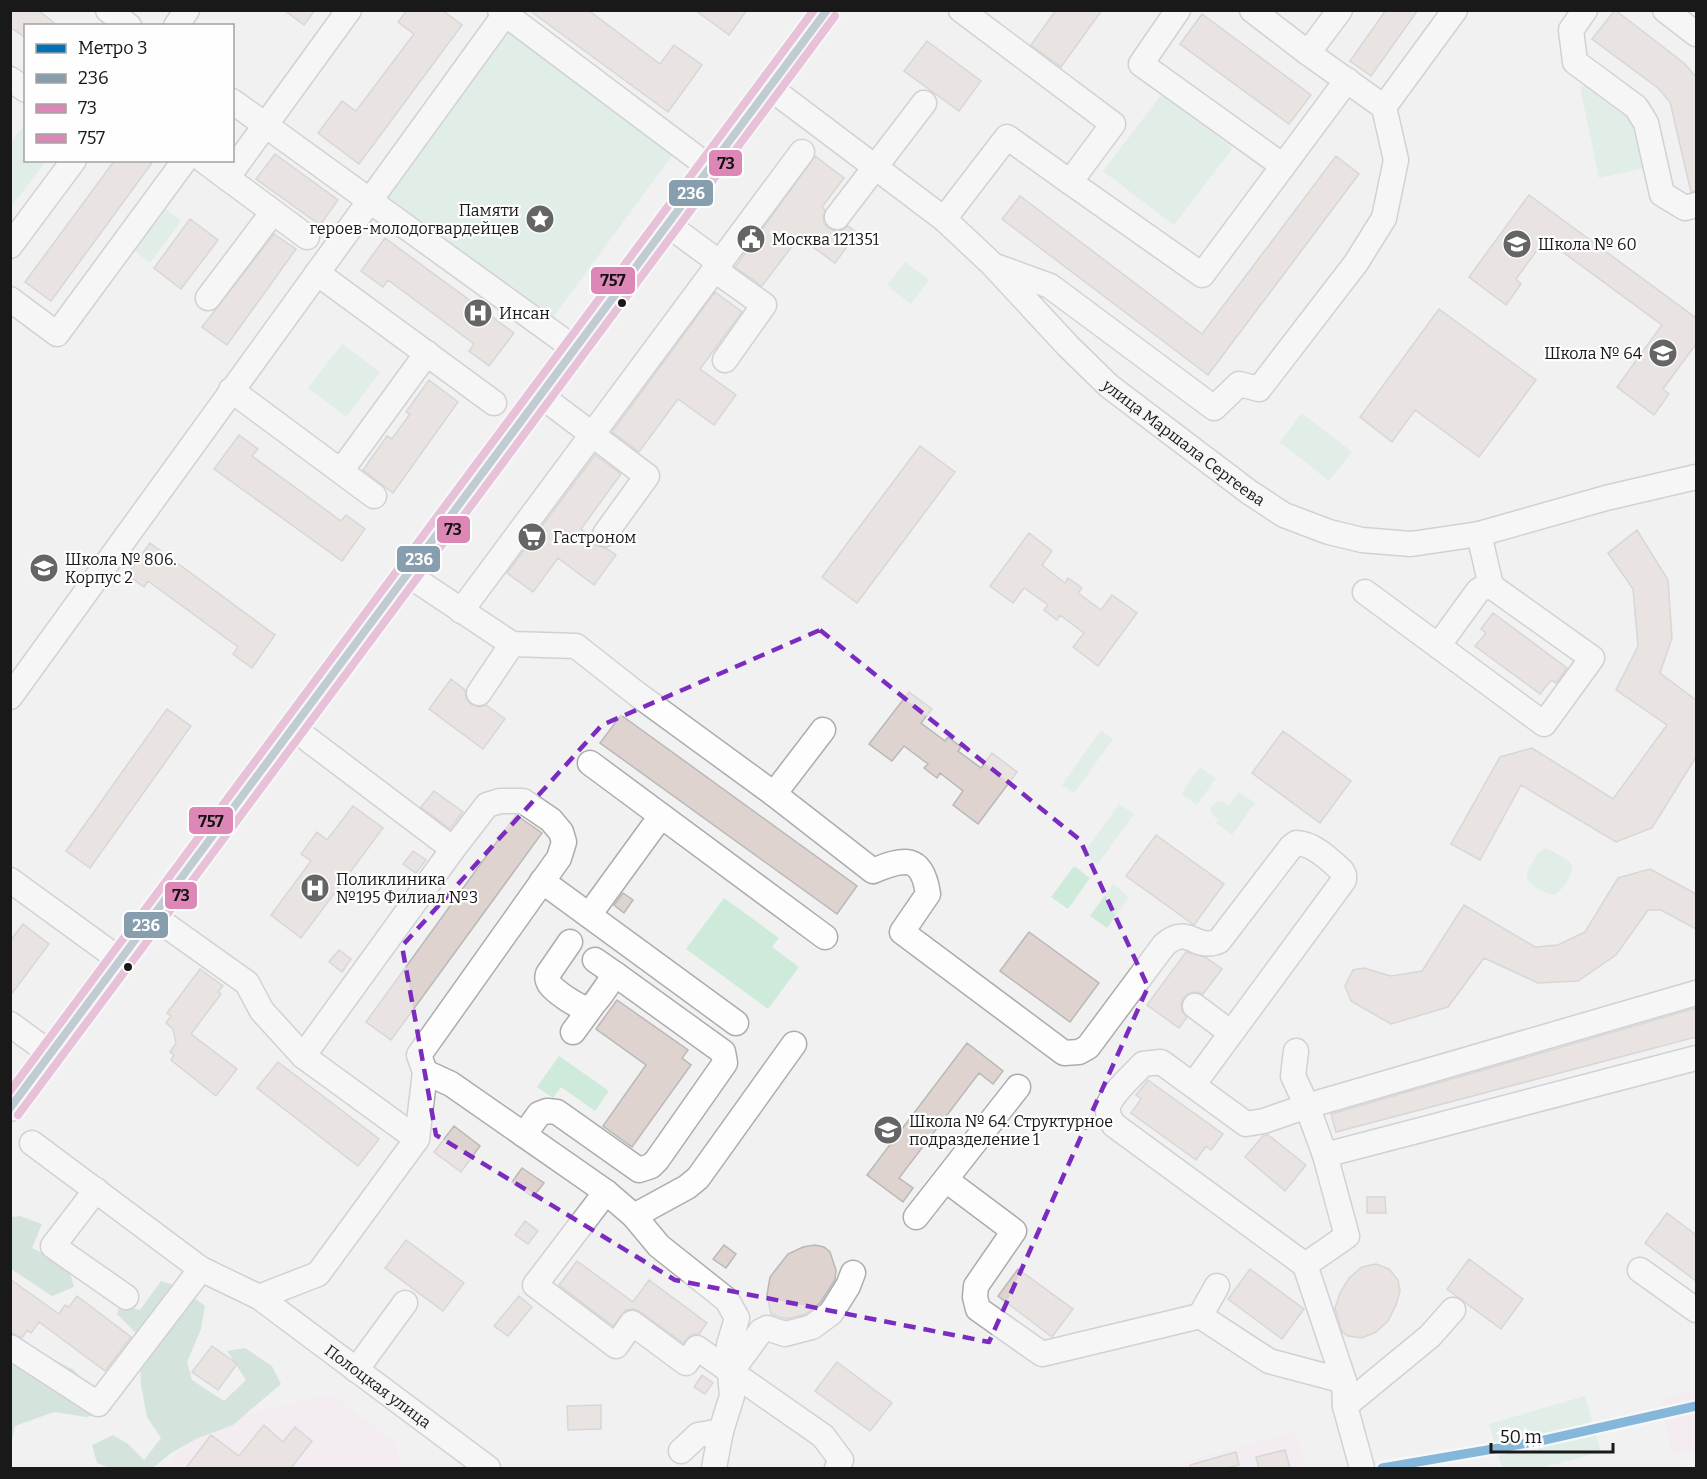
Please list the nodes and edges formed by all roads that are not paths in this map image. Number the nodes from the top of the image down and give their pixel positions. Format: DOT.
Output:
graph roads {
  1 [pos="108,10"];
  2 [pos="187,10"];
  3 [pos="350,10"];
  4 [pos="827,10"];
  5 [pos="961,10"];
  6 [pos="1178,10"];
  7 [pos="1252,10"];
  8 [pos="1340,10"];
  9 [pos="1455,10"];
  10 [pos="1585,10"];
  11 [pos="504,12"];
  12 [pos="126,24"];
  13 [pos="177,24"];
  14 [pos="1308,53"];
  15 [pos="10,79"];
  16 [pos="1347,80"];
  17 [pos="769,87"];
  18 [pos="24,89"];
  19 [pos="234,102"];
  20 [pos="924,103"];
  21 [pos="1384,107"];
  22 [pos="265,125"];
  23 [pos="802,152"];
  24 [pos="73,162"];
  25 [pos="184,162"];
  26 [pos="206,162"];
  27 [pos="1283,166"];
  28 [pos="709,167"];
  29 [pos="876,167"];
  30 [pos="227,178"];
  31 [pos="1070,183"];
  32 [pos="369,201"];
  33 [pos="1696,205"];
  34 [pos="273,212"];
  35 [pos="837,217"];
  36 [pos="944,219"];
  37 [pos="667,224"];
  38 [pos="307,237"];
  39 [pos="10,246"];
  40 [pos="993,265"];
  41 [pos="718,266"];
  42 [pos="317,273"];
  43 [pos="208,298"];
  44 [pos="10,299"];
  45 [pos="575,349"];
  46 [pos="427,353"];
  47 [pos="725,360"];
  48 [pos="231,390"];
  49 [pos="540,396"];
  50 [pos="494,403"];
  51 [pos="592,435"];
  52 [pos="341,471"];
  53 [pos="1696,477"];
  54 [pos="374,496"];
  55 [pos="605,534"];
  56 [pos="1479,534"];
  57 [pos="407,574"];
  58 [pos="1491,586"];
  59 [pos="1365,592"];
  60 [pos="460,611"];
  61 [pos="513,644"];
  62 [pos="1438,646"];
  63 [pos="479,693"];
  64 [pos="10,697"];
  65 [pos="293,728"];
  66 [pos="823,730"];
  67 [pos="590,763"];
  68 [pos="774,794"];
  69 [pos="661,816"];
  70 [pos="453,849"];
  71 [pos="10,880"];
  72 [pos="542,881"];
  73 [pos="589,915"];
  74 [pos="153,916"];
  75 [pos="825,937"];
  76 [pos="570,942"];
  77 [pos="120,960"];
  78 [pos="594,960"];
  79 [pos="615,974"];
  80 [pos="1696,993"];
  81 [pos="592,1006"];
  82 [pos="1195,1006"];
  83 [pos="736,1023"];
  84 [pos="10,1024"];
  85 [pos="573,1032"];
  86 [pos="1231,1033"];
  87 [pos="794,1044"];
  88 [pos="1296,1051"];
  89 [pos="51,1054"];
  90 [pos="303,1056"];
  91 [pos="1696,1058"];
  92 [pos="425,1072"];
  93 [pos="1193,1085"];
  94 [pos="1018,1087"];
  95 [pos="1307,1106"];
  96 [pos="10,1108"];
  97 [pos="524,1135"];
  98 [pos="417,1139"];
  99 [pos="32,1143"];
  100 [pos="1324,1155"];
  101 [pos="946,1180"];
  102 [pos="96,1190"];
  103 [pos="606,1192"];
  104 [pos="634,1216"];
  105 [pos="916,1217"];
  106 [pos="1305,1265"];
  107 [pos="201,1269"];
  108 [pos="1640,1270"];
  109 [pos="853,1273"];
  110 [pos="1217,1286"];
  111 [pos="126,1297"];
  112 [pos="259,1298"];
  113 [pos="405,1303"];
  114 [pos="1696,1310"];
  115 [pos="1453,1311"];
  116 [pos="1200,1316"];
  117 [pos="10,1347"];
  118 [pos="356,1370"];
  119 [pos="730,1372"];
  120 [pos="1344,1382"];
  121 [pos="1345,1406"];
  122 [pos="721,1431"];
  123 [pos="681,1451"];
  124 [pos="488,1468"];
  125 [pos="714,1468"];
  126 [pos="837,1468"];
  127 [pos="1362,1468"];
  1 -- 12 [label="street"];
  2 -- 13 [label="street"];
  3 -- 22 [label="street"];
  4 -- 17 [label="street"];
  5 -- 31 [label="street"];
  6 -- 27 [label="street"];
  7 -- 14 [label="street"];
  8 -- 14 [label="street"];
  9 -- 21 [label="street"];
  10 -- 33 [label="street"];
  11 -- 28 [label="street"];
  11 -- 32 [label="street"];
  14 -- 16 [label="street"];
  15 -- 18 [label="street"];
  16 -- 21 [label="street"];
  16 -- 27 [label="street"];
  17 -- 28 [label="street"];
  17 -- 29 [label="street, улица Маршала Сергеева"];
  19 -- 22 [label="street"];
  20 -- 29 [label="street"];
  21 -- 40 [label="street"];
  22 -- 30 [label="street"];
  22 -- 32 [label="street"];
  23 -- 41 [label="street"];
  24 -- 39 [label="street"];
  25 -- 44 [label="street"];
  26 -- 30 [label="street"];
  27 -- 31 [label="street"];
  28 -- 37 [label="street"];
  29 -- 35 [label="street"];
  29 -- 36 [label="street, улица Маршала Сергеева"];
  30 -- 34 [label="street"];
  31 -- 36 [label="street"];
  32 -- 42 [label="street"];
  32 -- 45 [label="street"];
  34 -- 38 [label="street"];
  34 -- 43 [label="street"];
  36 -- 40 [label="street, улица Маршала Сергеева"];
  37 -- 41 [label="street"];
  37 -- 45 [label="street"];
  40 -- 56 [label="street, улица Маршала Сергеева"];
  41 -- 47 [label="street"];
  41 -- 51 [label="street"];
  42 -- 46 [label="street"];
  42 -- 48 [label="street"];
  45 -- 49 [label="street"];
  46 -- 50 [label="street"];
  46 -- 52 [label="street"];
  48 -- 52 [label="street"];
  48 -- 64 [label="street"];
  49 -- 51 [label="street"];
  49 -- 57 [label="street"];
  51 -- 55 [label="street"];
  51 -- 60 [label="street"];
  52 -- 54 [label="street"];
  53 -- 56 [label="street, улица Маршала Сергеева"];
  56 -- 58 [label="street"];
  57 -- 60 [label="street"];
  57 -- 65 [label="street"];
  58 -- 62 [label="street"];
  58 -- 62 [label="street"];
  59 -- 62 [label="street"];
  60 -- 61 [label="street"];
  61 -- 63 [label="street"];
  61 -- 68 [label="street"];
  65 -- 70 [label="street"];
  65 -- 74 [label="street"];
  66 -- 68 [label="street"];
  67 -- 69 [label="street"];
  68 -- 86 [label="street"];
  69 -- 73 [label="street"];
  69 -- 75 [label="street"];
  70 -- 72 [label="street"];
  70 -- 90 [label="street"];
  71 -- 77 [label="street"];
  72 -- 73 [label="street"];
  72 -- 92 [label="street"];
  73 -- 83 [label="street"];
  74 -- 77 [label="street"];
  74 -- 90 [label="street"];
  76 -- 81 [label="street"];
  77 -- 89 [label="street"];
  78 -- 79 [label="street"];
  79 -- 81 [label="street"];
  79 -- 97 [label="street"];
  80 -- 95 [label="street"];
  81 -- 85 [label="street"];
  82 -- 86 [label="street"];
  84 -- 89 [label="street"];
  86 -- 93 [label="street"];
  87 -- 104 [label="street"];
  88 -- 95 [label="street"];
  89 -- 96 [label="street"];
  90 -- 98 [label="street"];
  91 -- 100 [label="street"];
  92 -- 97 [label="street"];
  92 -- 98 [label="street"];
  93 -- 95 [label="street"];
  93 -- 106 [label="street"];
  94 -- 101 [label="street"];
  95 -- 100 [label="street"];
  97 -- 103 [label="street"];
  98 -- 112 [label="street"];
  99 -- 102 [label="street, Полоцкая улица"];
  100 -- 106 [label="street"];
  101 -- 105 [label="street"];
  101 -- 116 [label="street"];
  102 -- 107 [label="street, Полоцкая улица"];
  102 -- 111 [label="street"];
  103 -- 104 [label="street"];
  103 -- 119 [label="street"];
  104 -- 119 [label="street"];
  106 -- 120 [label="street"];
  107 -- 112 [label="street, Полоцкая улица"];
  107 -- 117 [label="street"];
  108 -- 114 [label="street"];
  109 -- 119 [label="street"];
  110 -- 116 [label="street"];
  112 -- 118 [label="street, Полоцкая улица"];
  113 -- 118 [label="street"];
  115 -- 121 [label="street"];
  116 -- 120 [label="street"];
  118 -- 124 [label="street, Полоцкая улица"];
  119 -- 122 [label="street"];
  119 -- 126 [label="street"];
  120 -- 121 [label="street"];
  121 -- 127 [label="street"];
  122 -- 123 [label="street"];
  122 -- 125 [label="street"];
}
